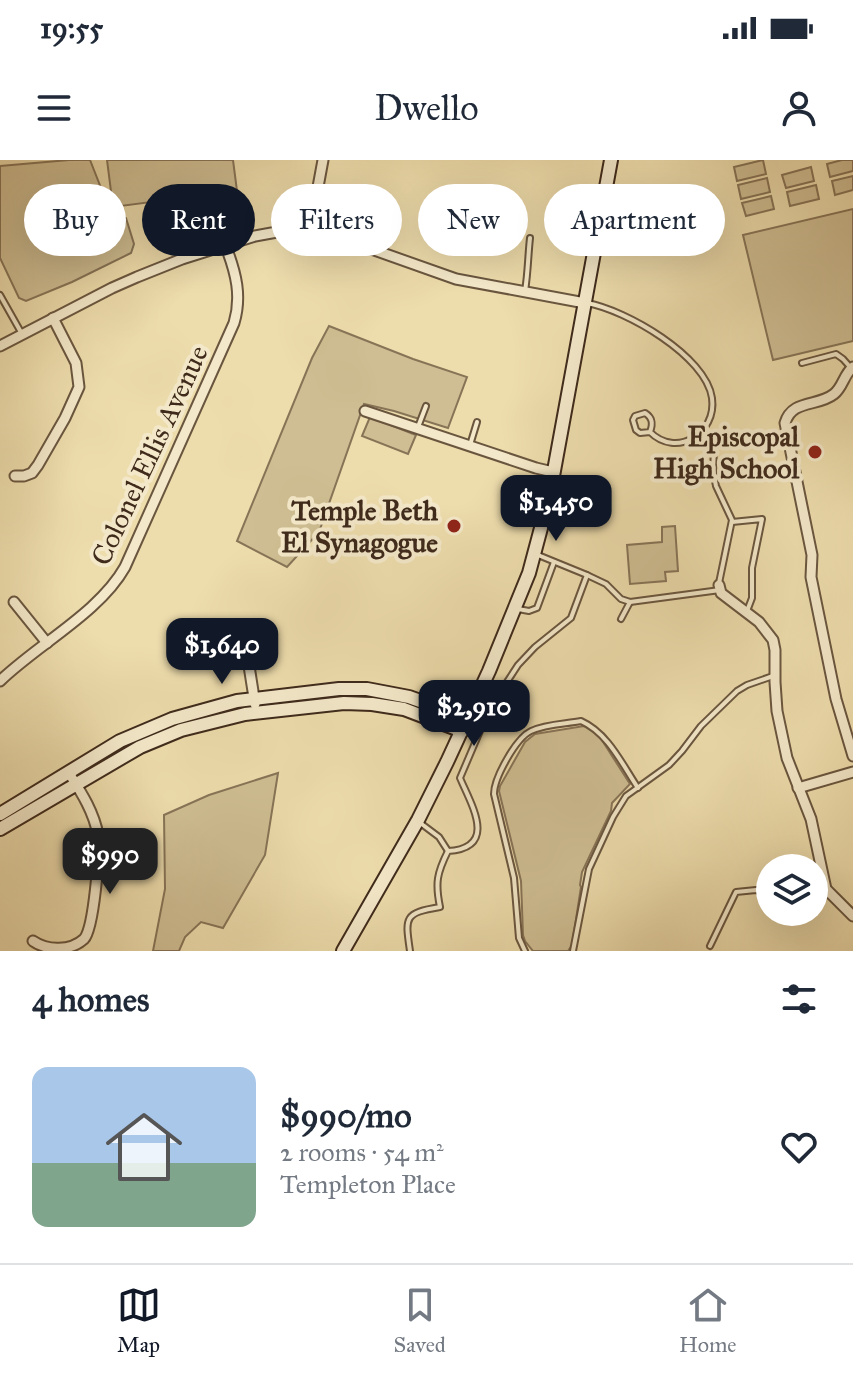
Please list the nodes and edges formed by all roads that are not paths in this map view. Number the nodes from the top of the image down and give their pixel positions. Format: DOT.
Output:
graph roads {
  1 [pos="323,160"];
  2 [pos="611,160"];
  3 [pos="319,184"];
  4 [pos="530,238"];
  5 [pos="193,256"];
  6 [pos="229,256"];
  7 [pos="392,256"];
  8 [pos="525,291"];
  9 [pos="0,295"];
  10 [pos="585,303"];
  11 [pos="53,318"];
  12 [pos="23,335"];
  13 [pos="0,346"];
  14 [pos="802,363"];
  15 [pos="852,367"];
  16 [pos="426,406"];
  17 [pos="365,411"];
  18 [pos="477,422"];
  19 [pos="418,427"];
  20 [pos="650,432"];
  21 [pos="699,435"];
  22 [pos="470,445"];
  23 [pos="553,472"];
  24 [pos="15,476"];
  25 [pos="732,522"];
  26 [pos="534,554"];
  27 [pos="554,562"];
  28 [pos="587,575"];
  29 [pos="720,587"];
  30 [pos="14,602"];
  31 [pos="630,602"];
  32 [pos="516,609"];
  33 [pos="747,611"];
  34 [pos="621,619"];
  35 [pos="244,634"];
  36 [pos="47,643"];
  37 [pos="775,675"];
  38 [pos="0,681"];
  39 [pos="254,698"];
  40 [pos="256,712"];
  41 [pos="468,718"];
  42 [pos="462,731"];
  43 [pos="853,756"];
  44 [pos="853,772"];
  45 [pos="69,773"];
  46 [pos="76,785"];
  47 [pos="638,788"];
  48 [pos="798,788"];
  49 [pos="0,814"];
  50 [pos="418,820"];
  51 [pos="0,829"];
  52 [pos="448,851"];
  53 [pos="818,854"];
  54 [pos="756,890"];
  55 [pos="828,891"];
  56 [pos="853,916"];
  57 [pos="33,941"];
  58 [pos="710,946"];
  59 [pos="343,951"];
  60 [pos="410,951"];
  61 [pos="525,951"];
  62 [pos="573,951"];
  1 -- 3 [label="street"];
  2 -- 10 [label="street"];
  4 -- 8 [label="lane"];
  5 -- 11 [label="street"];
  6 -- 36 [label="street, Colonel Ellis Avenue"];
  7 -- 8 [label="street"];
  8 -- 10 [label="street"];
  9 -- 12 [label="lane"];
  10 -- 21 [label="lane"];
  10 -- 23 [label="street"];
  11 -- 12 [label="street"];
  11 -- 24 [label="street"];
  12 -- 13 [label="street"];
  14 -- 15 [label="lane"];
  15 -- 43 [label="street"];
  16 -- 19 [label="lane"];
  17 -- 19 [label="street"];
  18 -- 22 [label="lane"];
  19 -- 22 [label="street"];
  20 -- 20 [label="lane"];
  20 -- 21 [label="lane"];
  21 -- 25 [label="lane"];
  22 -- 23 [label="street"];
  23 -- 26 [label="street"];
  25 -- 29 [label="lane"];
  25 -- 33 [label="lane"];
  26 -- 27 [label="lane"];
  26 -- 32 [label="street"];
  27 -- 28 [label="lane"];
  27 -- 32 [label="lane"];
  28 -- 31 [label="lane"];
  28 -- 52 [label="lane"];
  29 -- 31 [label="lane"];
  29 -- 33 [label="street"];
  30 -- 36 [label="street"];
  31 -- 34 [label="lane"];
  32 -- 41 [label="street"];
  33 -- 37 [label="street"];
  35 -- 39 [label="street"];
  36 -- 38 [label="street, Colonel Ellis Avenue"];
  37 -- 47 [label="lane"];
  37 -- 48 [label="street"];
  39 -- 40 [label="street"];
  39 -- 41 [label="street"];
  39 -- 45 [label="street"];
  40 -- 42 [label="street"];
  40 -- 46 [label="street"];
  41 -- 42 [label="street"];
  42 -- 50 [label="street"];
  44 -- 48 [label="street"];
  45 -- 46 [label="street"];
  45 -- 49 [label="street"];
  46 -- 51 [label="street"];
  46 -- 57 [label="street"];
  47 -- 61 [label="lane"];
  47 -- 62 [label="lane"];
  48 -- 53 [label="street"];
  50 -- 52 [label="lane"];
  50 -- 59 [label="street"];
  52 -- 60 [label="lane"];
  54 -- 58 [label="lane"];
  55 -- 56 [label="street"];
}
